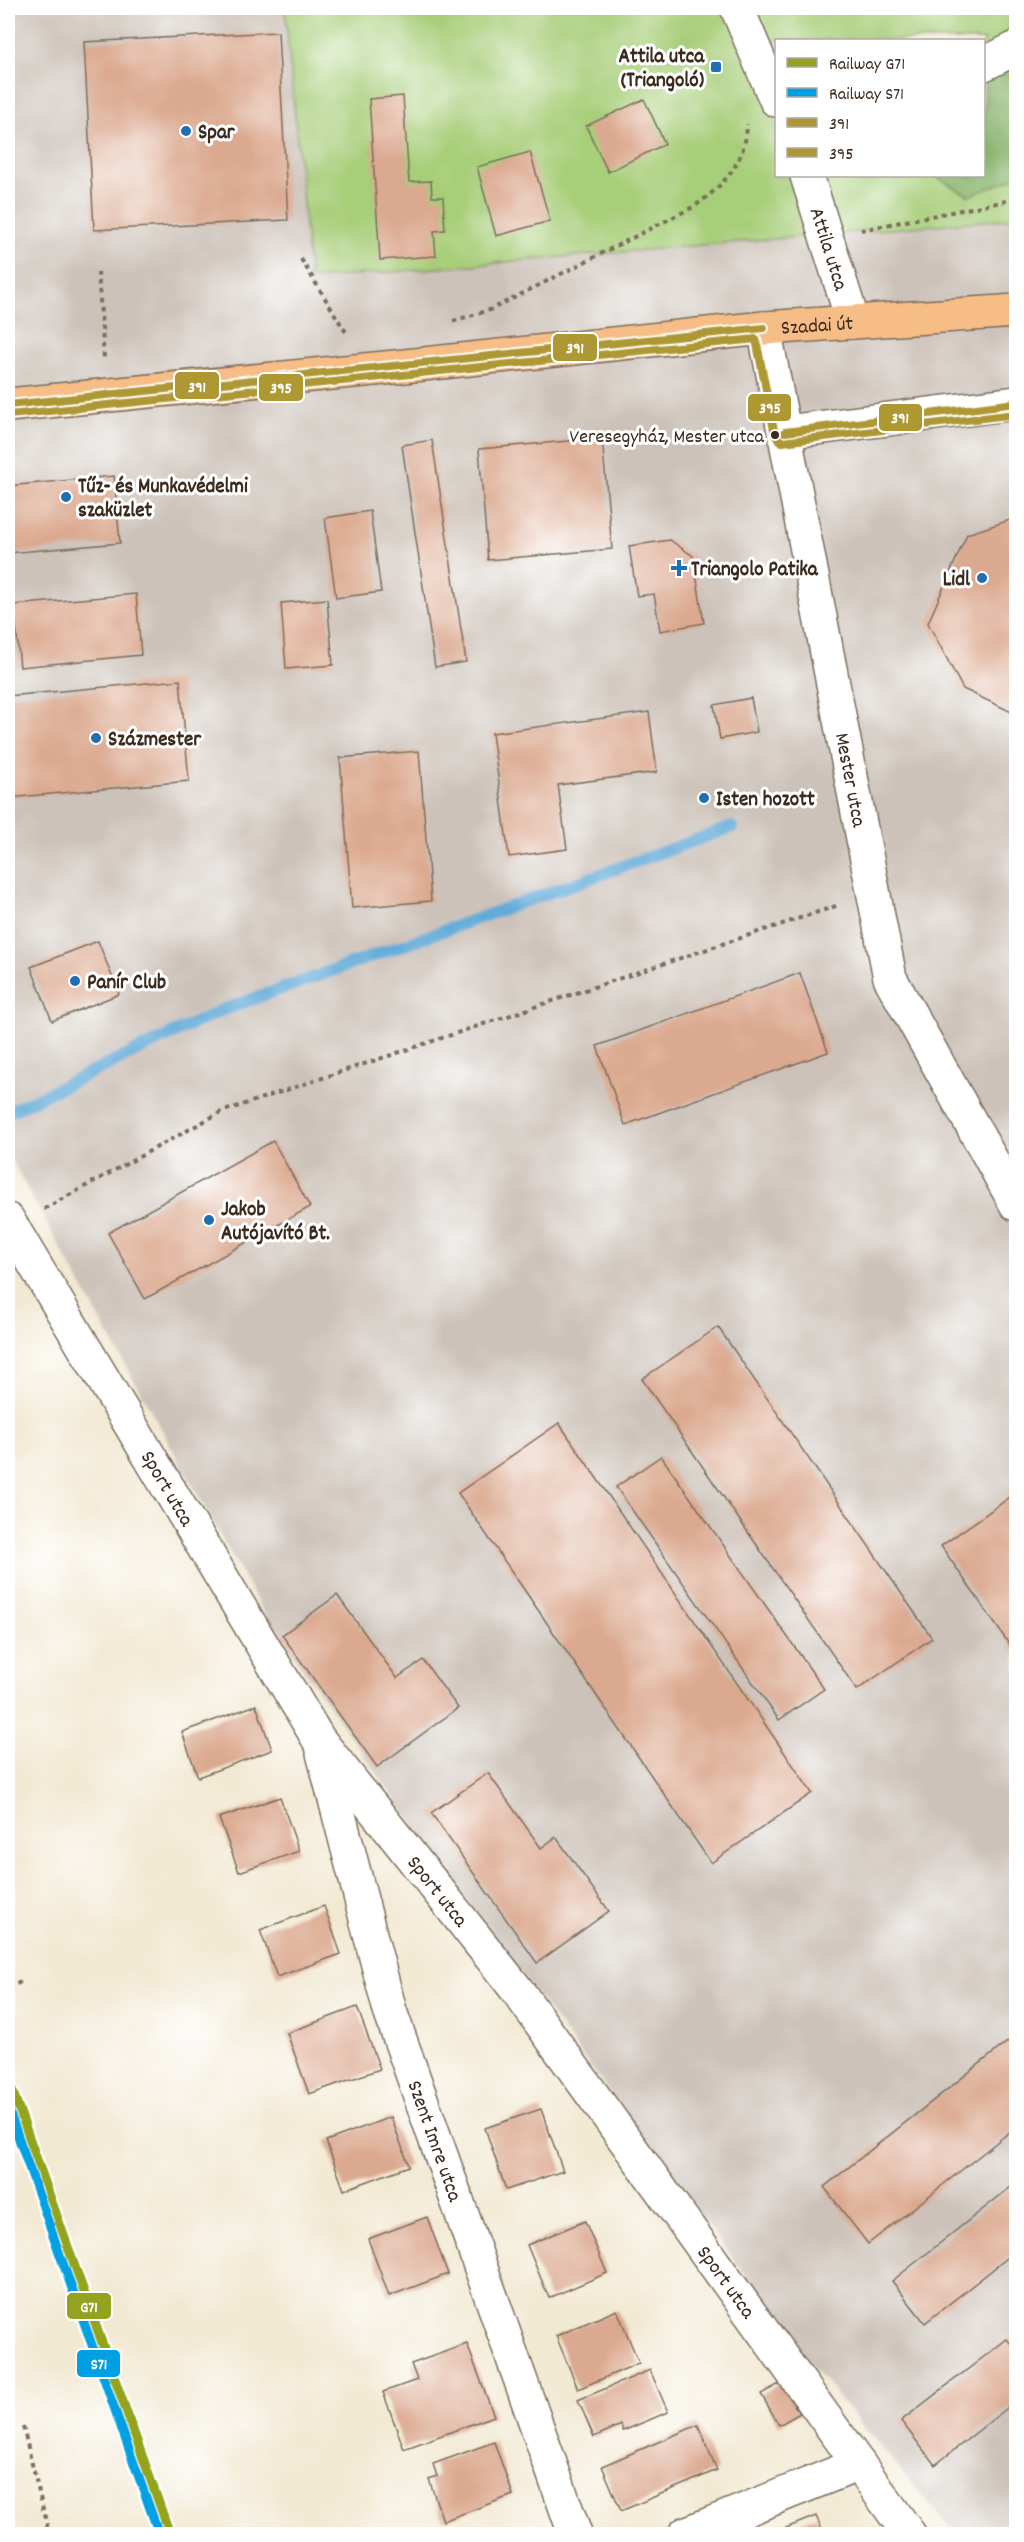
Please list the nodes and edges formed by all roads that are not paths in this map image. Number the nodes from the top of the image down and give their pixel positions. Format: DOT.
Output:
graph roads {
  1 [pos="737,8"];
  2 [pos="1017,48"];
  3 [pos="985,64"];
  4 [pos="771,88"];
  5 [pos="807,177"];
  6 [pos="1017,311"];
  7 [pos="853,322"];
  8 [pos="764,328"];
  9 [pos="1017,403"];
  10 [pos="8,405"];
  11 [pos="785,432"];
  12 [pos="1017,1204"];
  13 [pos="9,1224"];
  14 [pos="319,1740"];
  15 [pos="859,2464"];
  16 [pos="575,2535"];
  17 [pos="685,2535"];
  18 [pos="909,2535"];
  1 -- 4 [label="street"];
  2 -- 3 [label="street"];
  5 -- 7 [label="street, Attila utca"];
  6 -- 7 [label="main road, Szadai út"];
  7 -- 8 [label="main road, Szadai út"];
  8 -- 10 [label="main road, Szadai út"];
  8 -- 11 [label="street, Mester utca"];
  9 -- 11 [label="street"];
  11 -- 12 [label="street, Mester utca"];
  13 -- 14 [label="street, Sport utca"];
  14 -- 15 [label="street, Sport utca"];
  14 -- 16 [label="street, Szent Imre utca"];
  15 -- 17 [label="street"];
  15 -- 18 [label="street, Sport utca"];
}
